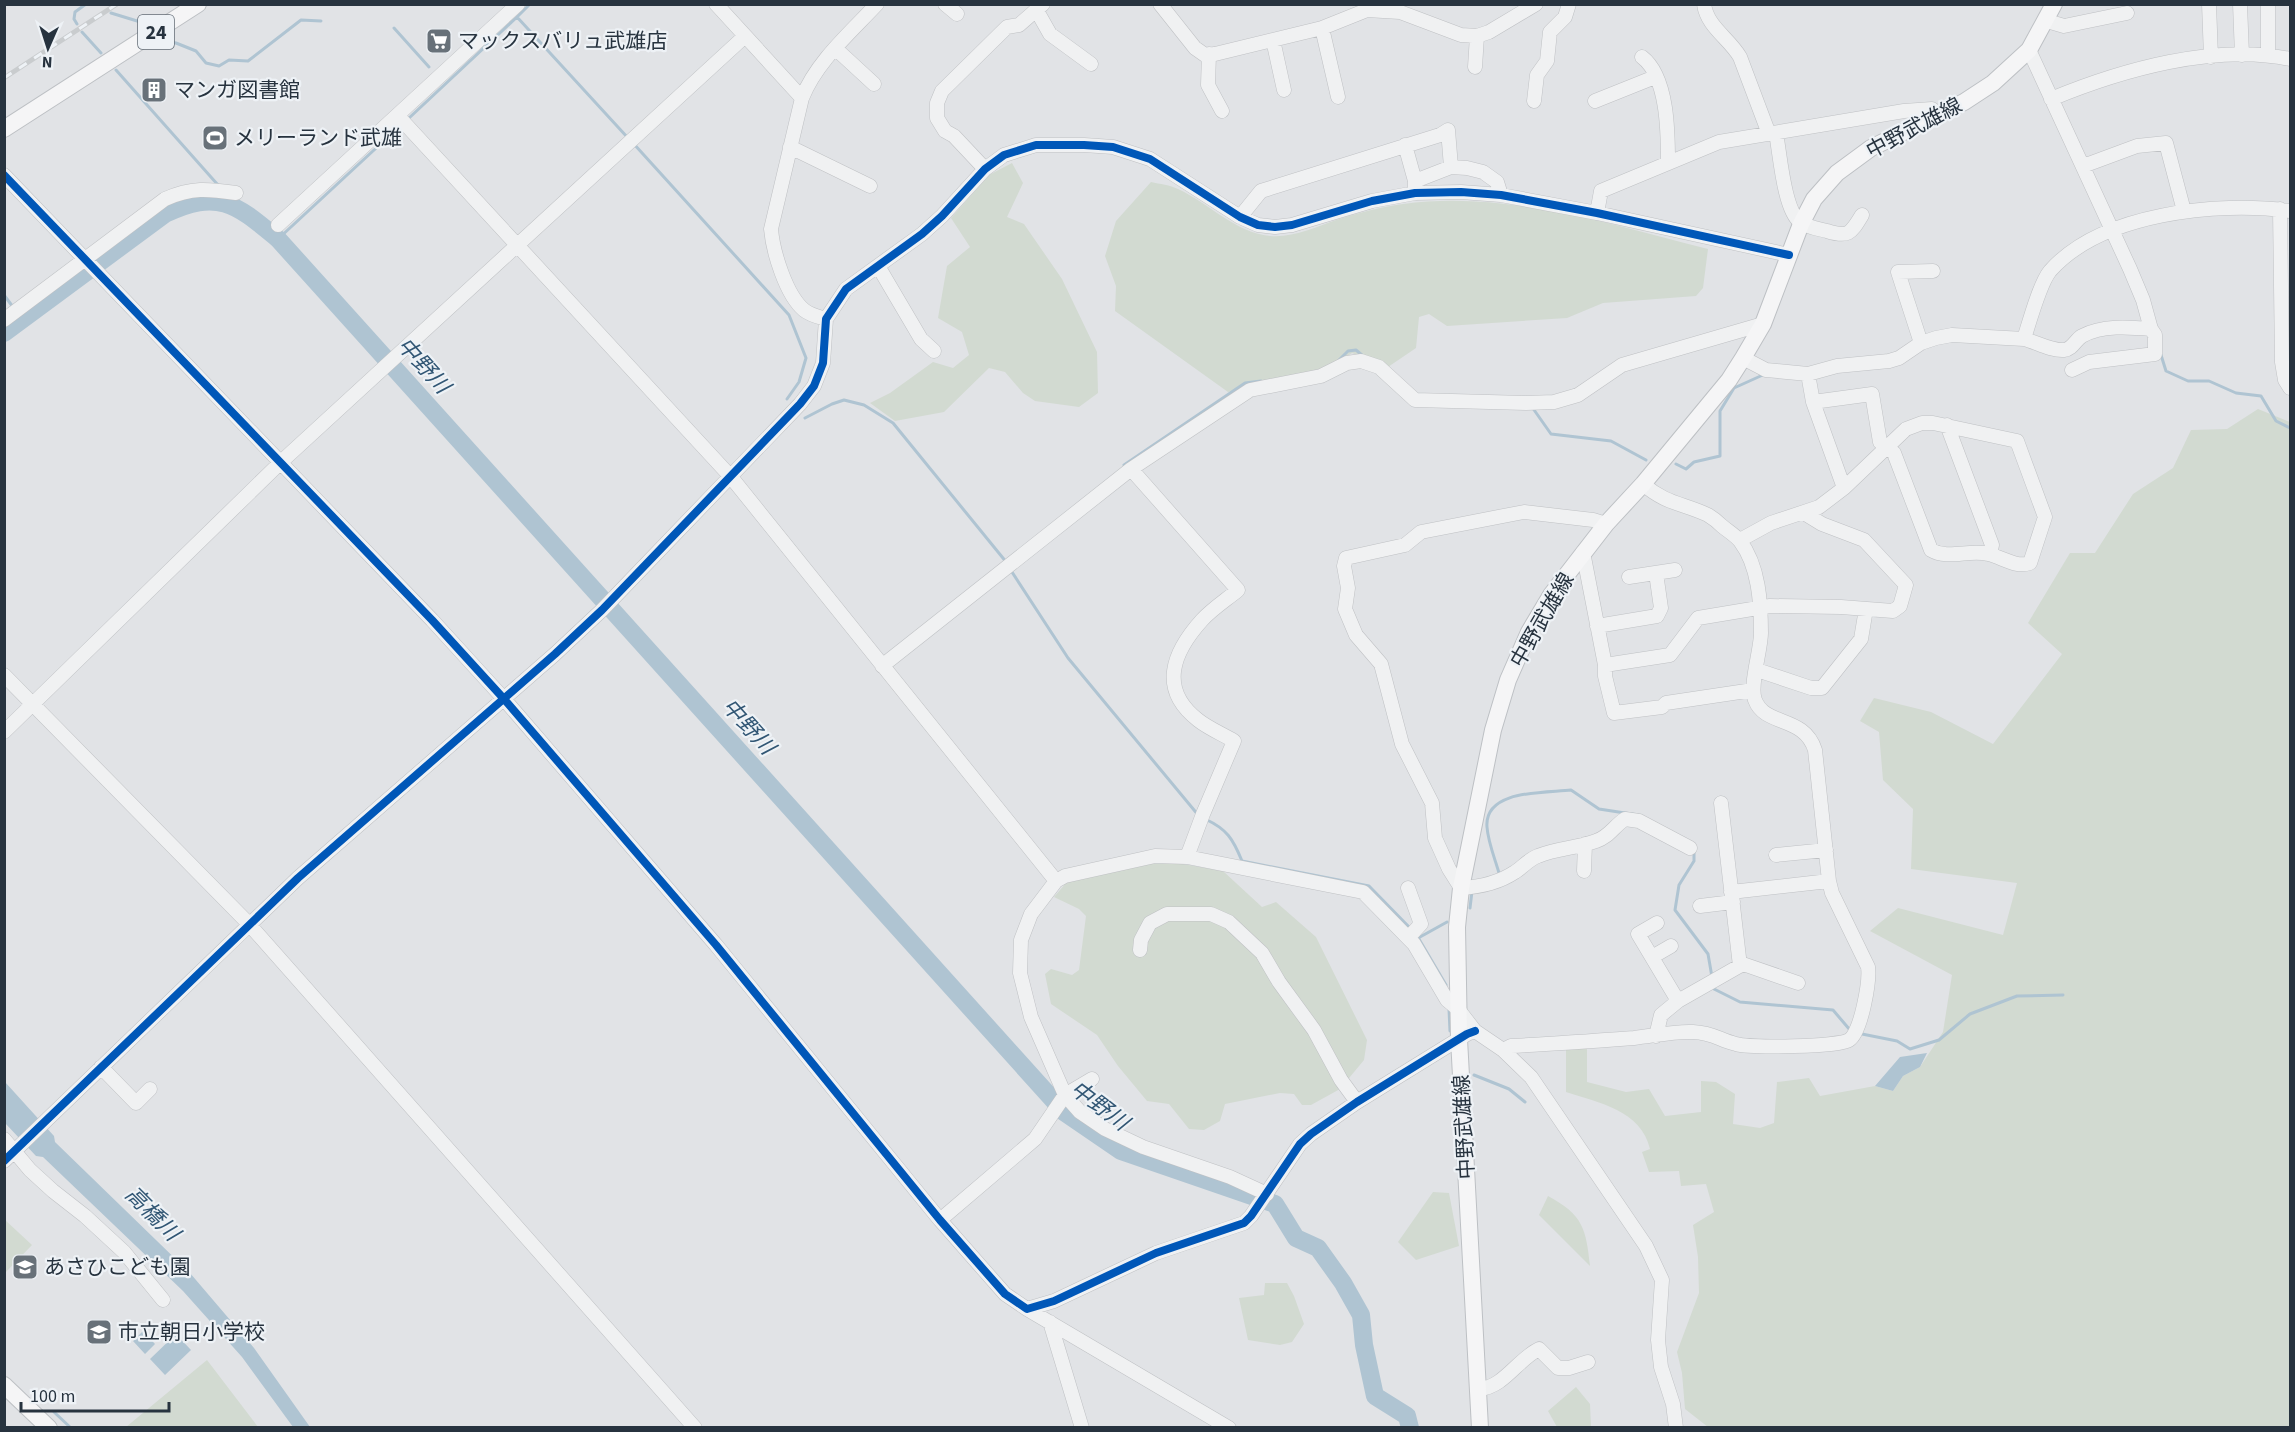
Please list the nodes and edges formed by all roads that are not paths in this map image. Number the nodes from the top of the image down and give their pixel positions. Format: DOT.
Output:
graph roads {
  1 [pos="198,4"];
  2 [pos="518,4"];
  3 [pos="717,4"];
  4 [pos="877,4"];
  5 [pos="945,4"];
  6 [pos="1160,4"];
  7 [pos="1536,4"];
  8 [pos="1569,4"];
  9 [pos="1704,4"];
  10 [pos="2054,4"];
  11 [pos="2209,4"];
  12 [pos="2240,4"];
  13 [pos="2268,4"];
  14 [pos="1040,8"];
  15 [pos="1402,8"];
  16 [pos="2127,13"];
  17 [pos="957,14"];
  18 [pos="2047,21"];
  19 [pos="1322,28"];
  20 [pos="1478,36"];
  21 [pos="744,37"];
  22 [pos="1273,40"];
  23 [pos="836,49"];
  24 [pos="2029,50"];
  25 [pos="1209,54"];
  26 [pos="2268,54"];
  27 [pos="2242,55"];
  28 [pos="1642,57"];
  29 [pos="2211,57"];
  30 [pos="2290,59"];
  31 [pos="1091,64"];
  32 [pos="1475,67"];
  33 [pos="1655,77"];
  34 [pos="874,84"];
  35 [pos="1284,90"];
  36 [pos="1338,97"];
  37 [pos="802,98"];
  38 [pos="2051,99"];
  39 [pos="1534,101"];
  40 [pos="1595,101"];
  41 [pos="1222,111"];
  42 [pos="1939,115"];
  43 [pos="402,121"];
  44 [pos="4,129"];
  45 [pos="1773,134"];
  46 [pos="1405,145"];
  47 [pos="790,147"];
  48 [pos="1668,163"];
  49 [pos="2083,166"];
  50 [pos="1451,167"];
  51 [pos="984,169"];
  52 [pos="4,175"];
  53 [pos="870,186"];
  54 [pos="1415,187"];
  55 [pos="236,193"];
  56 [pos="1501,195"];
  57 [pos="2285,210"];
  58 [pos="2184,211"];
  59 [pos="1597,213"];
  60 [pos="1862,215"];
  61 [pos="1240,217"];
  62 [pos="1801,224"];
  63 [pos="278,225"];
  64 [pos="2112,229"];
  65 [pos="517,246"];
  66 [pos="1789,255"];
  67 [pos="87,259"];
  68 [pos="878,266"];
  69 [pos="1933,271"];
  70 [pos="4,320"];
  71 [pos="826,320"];
  72 [pos="1763,324"];
  73 [pos="2151,329"];
  74 [pos="2024,339"];
  75 [pos="1921,343"];
  76 [pos="934,351"];
  77 [pos="1743,358"];
  78 [pos="2072,370"];
  79 [pos="1808,374"];
  80 [pos="2290,388"];
  81 [pos="1813,402"];
  82 [pos="1947,425"];
  83 [pos="1888,448"];
  84 [pos="282,462"];
  85 [pos="1131,469"];
  86 [pos="731,477"];
  87 [pos="1642,484"];
  88 [pos="1844,488"];
  89 [pos="1804,513"];
  90 [pos="1606,524"];
  91 [pos="1740,540"];
  92 [pos="1583,552"];
  93 [pos="1989,554"];
  94 [pos="1675,570"];
  95 [pos="1656,573"];
  96 [pos="1629,577"];
  97 [pos="1761,607"];
  98 [pos="1866,609"];
  99 [pos="1597,626"];
  100 [pos="1605,665"];
  101 [pos="882,666"];
  102 [pos="1757,670"];
  103 [pos="4,675"];
  104 [pos="1753,690"];
  105 [pos="504,699"];
  106 [pos="34,705"];
  107 [pos="4,732"];
  108 [pos="1721,803"];
  109 [pos="1585,844"];
  110 [pos="1690,848"];
  111 [pos="1826,850"];
  112 [pos="1776,855"];
  113 [pos="1187,857"];
  114 [pos="1584,871"];
  115 [pos="1056,881"];
  116 [pos="1829,881"];
  117 [pos="1408,888"];
  118 [pos="1461,888"];
  119 [pos="1732,897"];
  120 [pos="1700,906"];
  121 [pos="248,923"];
  122 [pos="1658,923"];
  123 [pos="1412,934"];
  124 [pos="1671,946"];
  125 [pos="1140,950"];
  126 [pos="1652,957"];
  127 [pos="1740,966"];
  128 [pos="1798,983"];
  129 [pos="1678,1001"];
  130 [pos="1452,1004"];
  131 [pos="1476,1031"];
  132 [pos="1656,1036"];
  133 [pos="1459,1040"];
  134 [pos="1503,1050"];
  135 [pos="101,1067"];
  136 [pos="1092,1079"];
  137 [pos="150,1089"];
  138 [pos="1065,1095"];
  139 [pos="1357,1102"];
  140 [pos="4,1139"];
  141 [pos="17,1149"];
  142 [pos="4,1161"];
  143 [pos="1267,1194"];
  144 [pos="940,1220"];
  145 [pos="163,1300"];
  146 [pos="1027,1309"];
  147 [pos="1050,1322"];
  148 [pos="1588,1362"];
  149 [pos="6,1388"];
  150 [pos="1479,1389"];
  151 [pos="50,1428"];
  152 [pos="695,1428"];
  153 [pos="1083,1428"];
  154 [pos="1229,1428"];
  155 [pos="1480,1428"];
  156 [pos="1676,1428"];
  1 -- 44 [label="main road, 24"];
  2 -- 43 [label="street"];
  3 -- 21 [label="street"];
  4 -- 23 [label="street"];
  5 -- 17 [label="street"];
  6 -- 25 [label="street"];
  7 -- 20 [label="street"];
  8 -- 39 [label="street"];
  9 -- 45 [label="street"];
  10 -- 18 [label="main road, 中野武雄線"];
  11 -- 29 [label="street"];
  12 -- 27 [label="street"];
  13 -- 26 [label="street"];
  14 -- 31 [label="street"];
  14 -- 51 [label="street"];
  15 -- 19 [label="street"];
  15 -- 20 [label="street"];
  16 -- 18 [label="street"];
  18 -- 24 [label="main road, 中野武雄線"];
  19 -- 22 [label="street"];
  19 -- 36 [label="street"];
  20 -- 32 [label="street"];
  21 -- 37 [label="street"];
  21 -- 65 [label="street"];
  22 -- 25 [label="street"];
  22 -- 35 [label="street"];
  23 -- 34 [label="street"];
  23 -- 37 [label="street"];
  24 -- 38 [label="street"];
  24 -- 42 [label="main road, 中野武雄線"];
  25 -- 41 [label="street"];
  26 -- 27 [label="street"];
  26 -- 30 [label="street"];
  27 -- 29 [label="street"];
  28 -- 33 [label="street"];
  29 -- 38 [label="street"];
  33 -- 40 [label="street"];
  33 -- 48 [label="street"];
  37 -- 47 [label="street"];
  38 -- 49 [label="street"];
  42 -- 45 [label="street"];
  42 -- 62 [label="main road, 中野武雄線"];
  43 -- 63 [label="street"];
  43 -- 65 [label="street"];
  45 -- 48 [label="street"];
  45 -- 62 [label="street"];
  46 -- 50 [label="street"];
  46 -- 54 [label="street"];
  46 -- 61 [label="street"];
  47 -- 53 [label="street"];
  47 -- 71 [label="street"];
  48 -- 59 [label="street"];
  49 -- 58 [label="street"];
  49 -- 64 [label="street"];
  50 -- 54 [label="street"];
  50 -- 56 [label="street"];
  51 -- 61 [label="street"];
  51 -- 68 [label="street"];
  52 -- 67 [label="street"];
  54 -- 56 [label="street"];
  54 -- 61 [label="street"];
  55 -- 67 [label="street"];
  56 -- 59 [label="street"];
  57 -- 58 [label="street"];
  57 -- 80 [label="street"];
  58 -- 64 [label="street"];
  59 -- 66 [label="street"];
  60 -- 62 [label="street"];
  62 -- 66 [label="main road, 中野武雄線"];
  64 -- 73 [label="street"];
  64 -- 74 [label="street"];
  65 -- 84 [label="street"];
  65 -- 86 [label="street"];
  66 -- 72 [label="main road, 中野武雄線"];
  67 -- 70 [label="street"];
  67 -- 84 [label="street"];
  68 -- 71 [label="street"];
  68 -- 76 [label="street"];
  69 -- 75 [label="street"];
  71 -- 86 [label="street"];
  72 -- 77 [label="main road, 中野武雄線"];
  72 -- 85 [label="street"];
  73 -- 74 [label="street"];
  73 -- 78 [label="street"];
  74 -- 75 [label="street"];
  75 -- 79 [label="street"];
  77 -- 79 [label="street"];
  77 -- 87 [label="main road, 中野武雄線"];
  79 -- 81 [label="street"];
  81 -- 83 [label="street"];
  81 -- 88 [label="street"];
  82 -- 83 [label="street"];
  82 -- 93 [label="street"];
  82 -- 93 [label="street"];
  83 -- 88 [label="street"];
  83 -- 93 [label="street"];
  84 -- 105 [label="street"];
  84 -- 106 [label="street"];
  85 -- 101 [label="street"];
  85 -- 113 [label="street"];
  86 -- 101 [label="street"];
  86 -- 105 [label="street"];
  87 -- 90 [label="main road, 中野武雄線"];
  87 -- 91 [label="street"];
  88 -- 89 [label="street"];
  89 -- 91 [label="street"];
  89 -- 98 [label="street"];
  90 -- 92 [label="main road, 中野武雄線"];
  90 -- 118 [label="street"];
  91 -- 97 [label="street"];
  92 -- 99 [label="street"];
  92 -- 118 [label="main road, 中野武雄線"];
  94 -- 95 [label="street"];
  95 -- 96 [label="street"];
  95 -- 99 [label="street"];
  97 -- 98 [label="street"];
  97 -- 100 [label="street"];
  97 -- 102 [label="street"];
  98 -- 102 [label="street"];
  99 -- 100 [label="street"];
  100 -- 104 [label="street"];
  101 -- 115 [label="street"];
  102 -- 104 [label="street"];
  103 -- 106 [label="street"];
  104 -- 111 [label="street"];
  105 -- 121 [label="street"];
  105 -- 144 [label="street"];
  106 -- 107 [label="street"];
  106 -- 121 [label="street"];
  108 -- 119 [label="street"];
  109 -- 110 [label="street"];
  109 -- 114 [label="street"];
  109 -- 118 [label="street"];
  111 -- 112 [label="street"];
  111 -- 116 [label="street"];
  113 -- 115 [label="street"];
  113 -- 123 [label="street"];
  115 -- 138 [label="street"];
  116 -- 119 [label="street"];
  116 -- 132 [label="street"];
  117 -- 123 [label="street"];
  118 -- 130 [label="main road, 中野武雄線"];
  119 -- 120 [label="street"];
  119 -- 127 [label="street"];
  121 -- 135 [label="street"];
  121 -- 152 [label="street"];
  122 -- 126 [label="street"];
  123 -- 130 [label="street"];
  124 -- 126 [label="street"];
  125 -- 139 [label="street"];
  126 -- 129 [label="street"];
  127 -- 128 [label="street"];
  127 -- 129 [label="street"];
  129 -- 132 [label="street"];
  130 -- 131 [label="street"];
  130 -- 133 [label="main road, 中野武雄線"];
  131 -- 133 [label="street"];
  131 -- 134 [label="street"];
  132 -- 134 [label="street"];
  133 -- 139 [label="street"];
  133 -- 150 [label="main road, 中野武雄線"];
  134 -- 156 [label="street"];
  135 -- 137 [label="street"];
  135 -- 141 [label="street"];
  136 -- 138 [label="street"];
  138 -- 143 [label="street"];
  138 -- 144 [label="street"];
  139 -- 143 [label="street"];
  140 -- 141 [label="street"];
  141 -- 142 [label="street"];
  141 -- 145 [label="street"];
  143 -- 146 [label="street"];
  144 -- 146 [label="street"];
  146 -- 147 [label="street"];
  147 -- 153 [label="street"];
  147 -- 154 [label="street"];
  148 -- 150 [label="street"];
  149 -- 151 [label="main road"];
  150 -- 155 [label="main road, 中野武雄線"];
}
